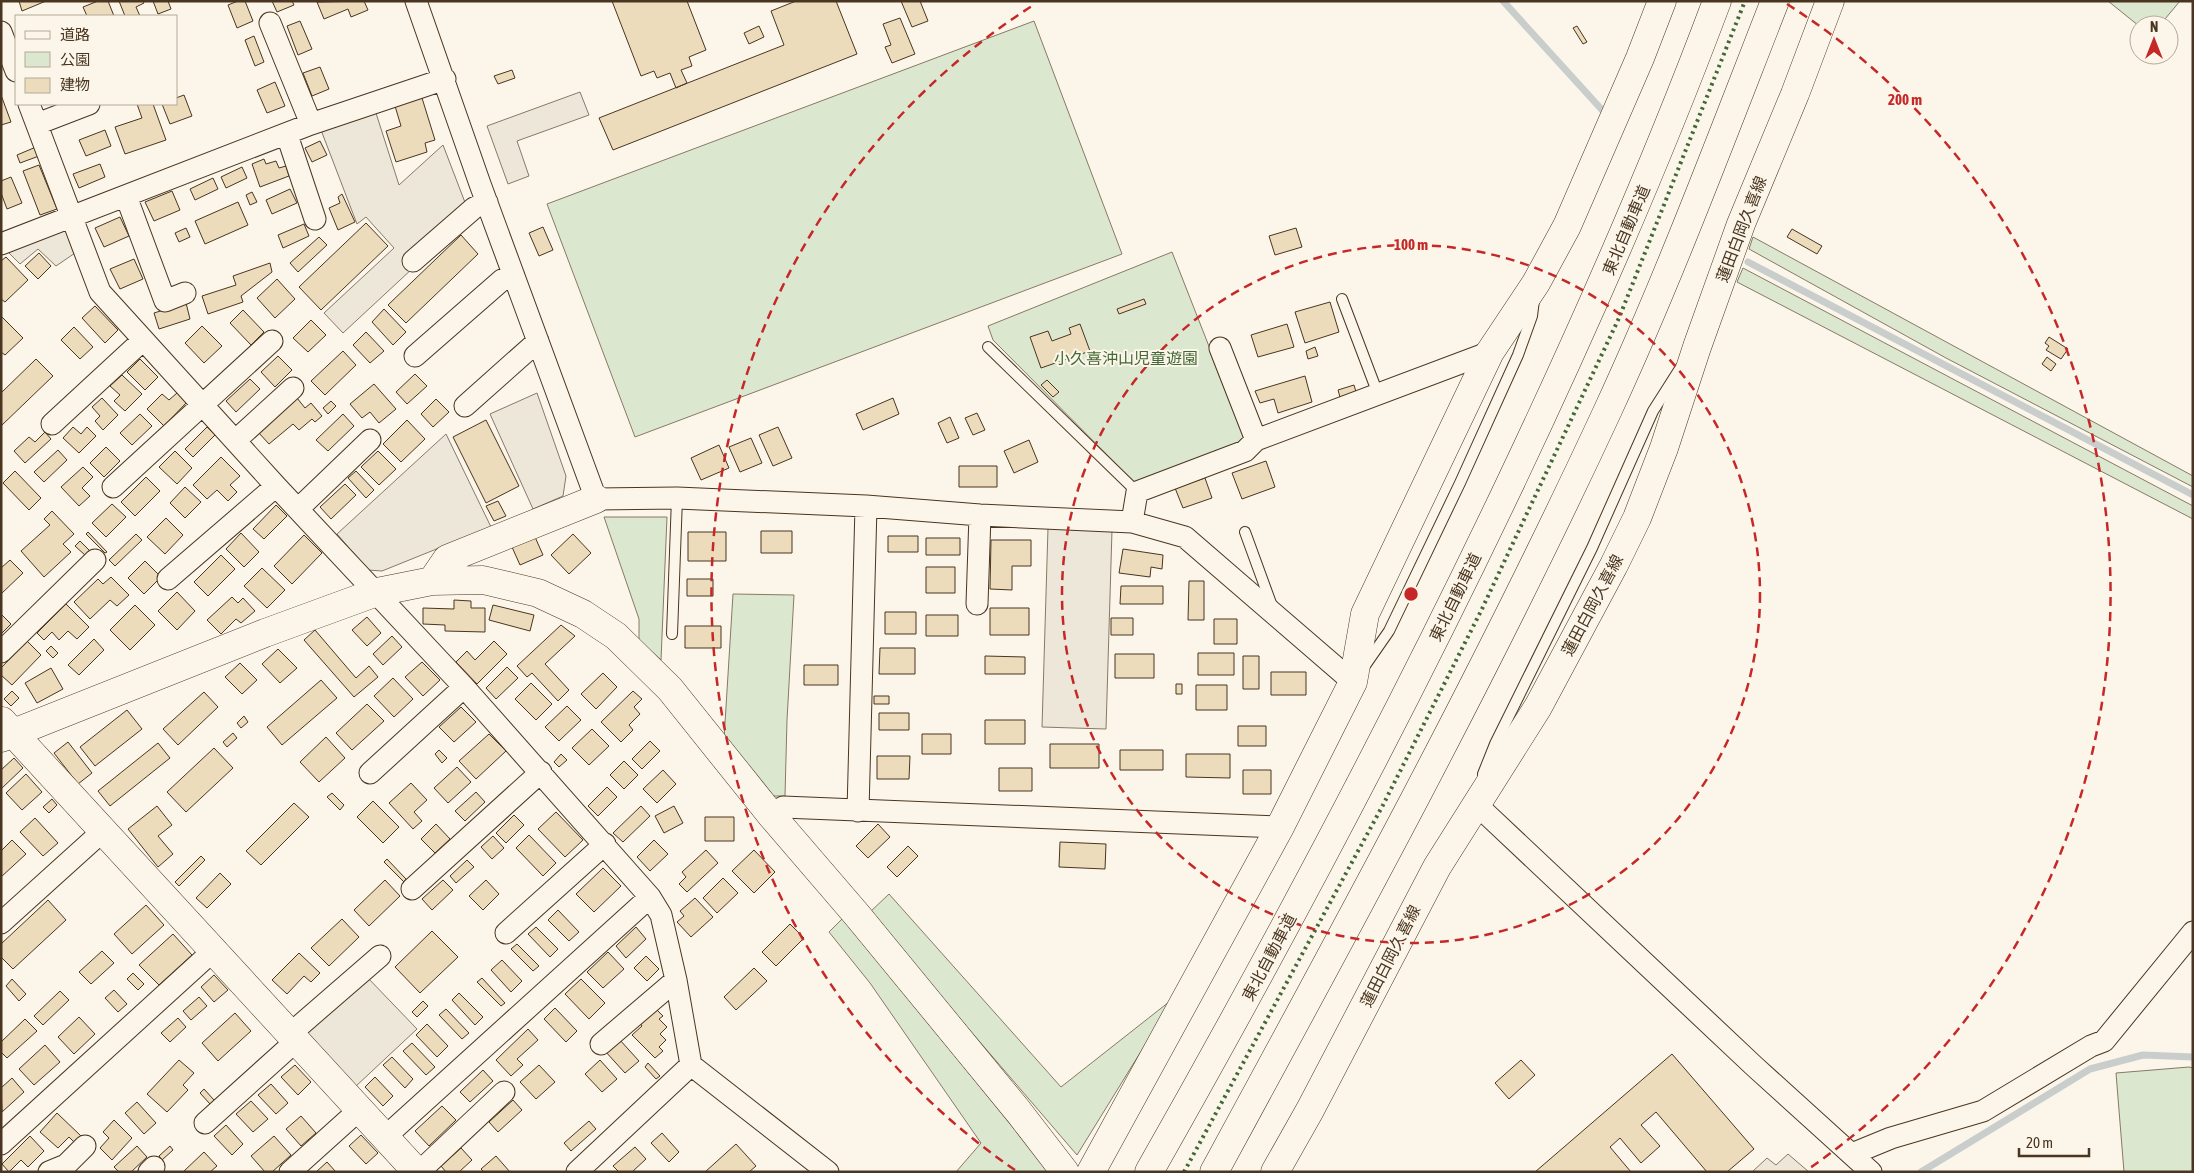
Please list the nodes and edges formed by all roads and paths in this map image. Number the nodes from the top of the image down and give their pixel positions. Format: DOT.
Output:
graph roads {
  1 [pos="416,1"];
  2 [pos="1662,1"];
  3 [pos="1717,1"];
  4 [pos="1775,1"];
  5 [pos="1830,1"];
  6 [pos="270,23"];
  7 [pos="1,32"];
  8 [pos="15,67"];
  9 [pos="445,79"];
  10 [pos="29,105"];
  11 [pos="87,105"];
  12 [pos="37,124"];
  13 [pos="311,124"];
  14 [pos="287,135"];
  15 [pos="126,196"];
  16 [pos="486,202"];
  17 [pos="73,215"];
  18 [pos="314,220"];
  19 [pos="1,244"];
  20 [pos="414,261"];
  21 [pos="514,276"];
  22 [pos="1536,283"];
  23 [pos="185,293"];
  24 [pos="1342,299"];
  25 [pos="143,340"];
  26 [pos="272,341"];
  27 [pos="538,341"];
  28 [pos="988,347"];
  29 [pos="1220,348"];
  30 [pos="1490,352"];
  31 [pos="415,356"];
  32 [pos="293,388"];
  33 [pos="1378,394"];
  34 [pos="204,406"];
  35 [pos="465,406"];
  36 [pos="52,424"];
  37 [pos="236,440"];
  38 [pos="370,440"];
  39 [pos="1256,440"];
  40 [pos="276,486"];
  41 [pos="113,487"];
  42 [pos="1137,492"];
  43 [pos="677,498"];
  44 [pos="596,499"];
  45 [pos="866,506"];
  46 [pos="298,509"];
  47 [pos="980,515"];
  48 [pos="1132,522"];
  49 [pos="1245,532"];
  50 [pos="95,560"];
  51 [pos="168,579"];
  52 [pos="432,581"];
  53 [pos="377,592"];
  54 [pos="977,604"];
  55 [pos="1274,614"];
  56 [pos="672,634"];
  57 [pos="1,652"];
  58 [pos="1353,682"];
  59 [pos="464,687"];
  60 [pos="5,730"];
  61 [pos="541,772"];
  62 [pos="370,773"];
  63 [pos="1477,805"];
  64 [pos="858,811"];
  65 [pos="771,815"];
  66 [pos="1280,827"];
  67 [pos="104,830"];
  68 [pos="605,844"];
  69 [pos="412,889"];
  70 [pos="650,897"];
  71 [pos="1,923"];
  72 [pos="2193,932"];
  73 [pos="506,933"];
  74 [pos="213,951"];
  75 [pos="380,956"];
  76 [pos="676,980"];
  77 [pos="293,1038"];
  78 [pos="601,1044"];
  79 [pos="691,1065"];
  80 [pos="504,1092"];
  81 [pos="359,1110"];
  82 [pos="205,1123"];
  83 [pos="384,1138"];
  84 [pos="1,1144"];
  85 [pos="85,1146"];
  86 [pos="1852,1154"];
  87 [pos="49,1172"];
  88 [pos="290,1172"];
  89 [pos="418,1172"];
  90 [pos="577,1172"];
  91 [pos="828,1172"];
  92 [pos="1065,1172"];
  93 [pos="1091,1172"];
  94 [pos="1149,1172"];
  95 [pos="1214,1172"];
  96 [pos="1275,1172"];
  97 [pos="1871,1172"];
  1 -- 9 [label="street"];
  2 -- 22 [label="main road"];
  3 -- 94 [label="main road, 東北自動車道"];
  4 -- 95 [label="main road"];
  5 -- 63 [label="main road, 蓮田白岡久喜線"];
  6 -- 13 [label="street"];
  7 -- 8 [label="street"];
  9 -- 13 [label="street"];
  9 -- 16 [label="street"];
  10 -- 12 [label="street"];
  11 -- 12 [label="street"];
  12 -- 17 [label="street"];
  13 -- 14 [label="street"];
  14 -- 15 [label="street"];
  14 -- 18 [label="street"];
  15 -- 17 [label="street"];
  15 -- 23 [label="street"];
  16 -- 20 [label="street"];
  16 -- 21 [label="street"];
  17 -- 19 [label="street"];
  17 -- 25 [label="street"];
  21 -- 27 [label="street"];
  21 -- 31 [label="street"];
  22 -- 30 [label="main road"];
  22 -- 58 [label="lane"];
  24 -- 33 [label="lane"];
  25 -- 34 [label="street"];
  25 -- 36 [label="street"];
  26 -- 34 [label="street"];
  27 -- 35 [label="street"];
  27 -- 44 [label="street"];
  28 -- 42 [label="lane"];
  29 -- 39 [label="street"];
  30 -- 33 [label="street"];
  30 -- 58 [label="main road"];
  32 -- 37 [label="street"];
  33 -- 39 [label="street"];
  34 -- 37 [label="street"];
  34 -- 41 [label="street"];
  37 -- 40 [label="street"];
  38 -- 46 [label="street"];
  39 -- 42 [label="street"];
  40 -- 46 [label="street"];
  40 -- 51 [label="street"];
  42 -- 48 [label="street"];
  43 -- 44 [label="street"];
  43 -- 45 [label="street"];
  43 -- 56 [label="lane"];
  44 -- 52 [label="main road"];
  45 -- 47 [label="street"];
  45 -- 64 [label="street"];
  46 -- 53 [label="street"];
  47 -- 48 [label="street"];
  47 -- 54 [label="street"];
  48 -- 55 [label="street"];
  49 -- 55 [label="lane"];
  50 -- 57 [label="street"];
  52 -- 53 [label="main road"];
  52 -- 65 [label="main road"];
  53 -- 59 [label="street"];
  53 -- 60 [label="main road"];
  55 -- 58 [label="street"];
  58 -- 66 [label="main road"];
  59 -- 61 [label="street"];
  59 -- 62 [label="street"];
  60 -- 67 [label="main road"];
  61 -- 68 [label="street"];
  61 -- 69 [label="street"];
  63 -- 86 [label="street"];
  63 -- 96 [label="main road, 蓮田白岡久喜線"];
  64 -- 65 [label="street"];
  64 -- 66 [label="street"];
  65 -- 92 [label="main road"];
  66 -- 93 [label="main road"];
  67 -- 71 [label="street"];
  67 -- 74 [label="main road"];
  68 -- 70 [label="street"];
  68 -- 73 [label="street"];
  70 -- 76 [label="street"];
  70 -- 83 [label="street"];
  72 -- 86 [label="street"];
  74 -- 77 [label="main road"];
  74 -- 84 [label="street"];
  75 -- 77 [label="street"];
  76 -- 78 [label="street"];
  76 -- 79 [label="street"];
  77 -- 81 [label="main road"];
  77 -- 82 [label="street"];
  79 -- 90 [label="street"];
  79 -- 91 [label="street"];
  80 -- 89 [label="street"];
  81 -- 83 [label="main road"];
  81 -- 88 [label="street"];
  83 -- 89 [label="main road"];
  85 -- 87 [label="street"];
  86 -- 97 [label="street"];
}
